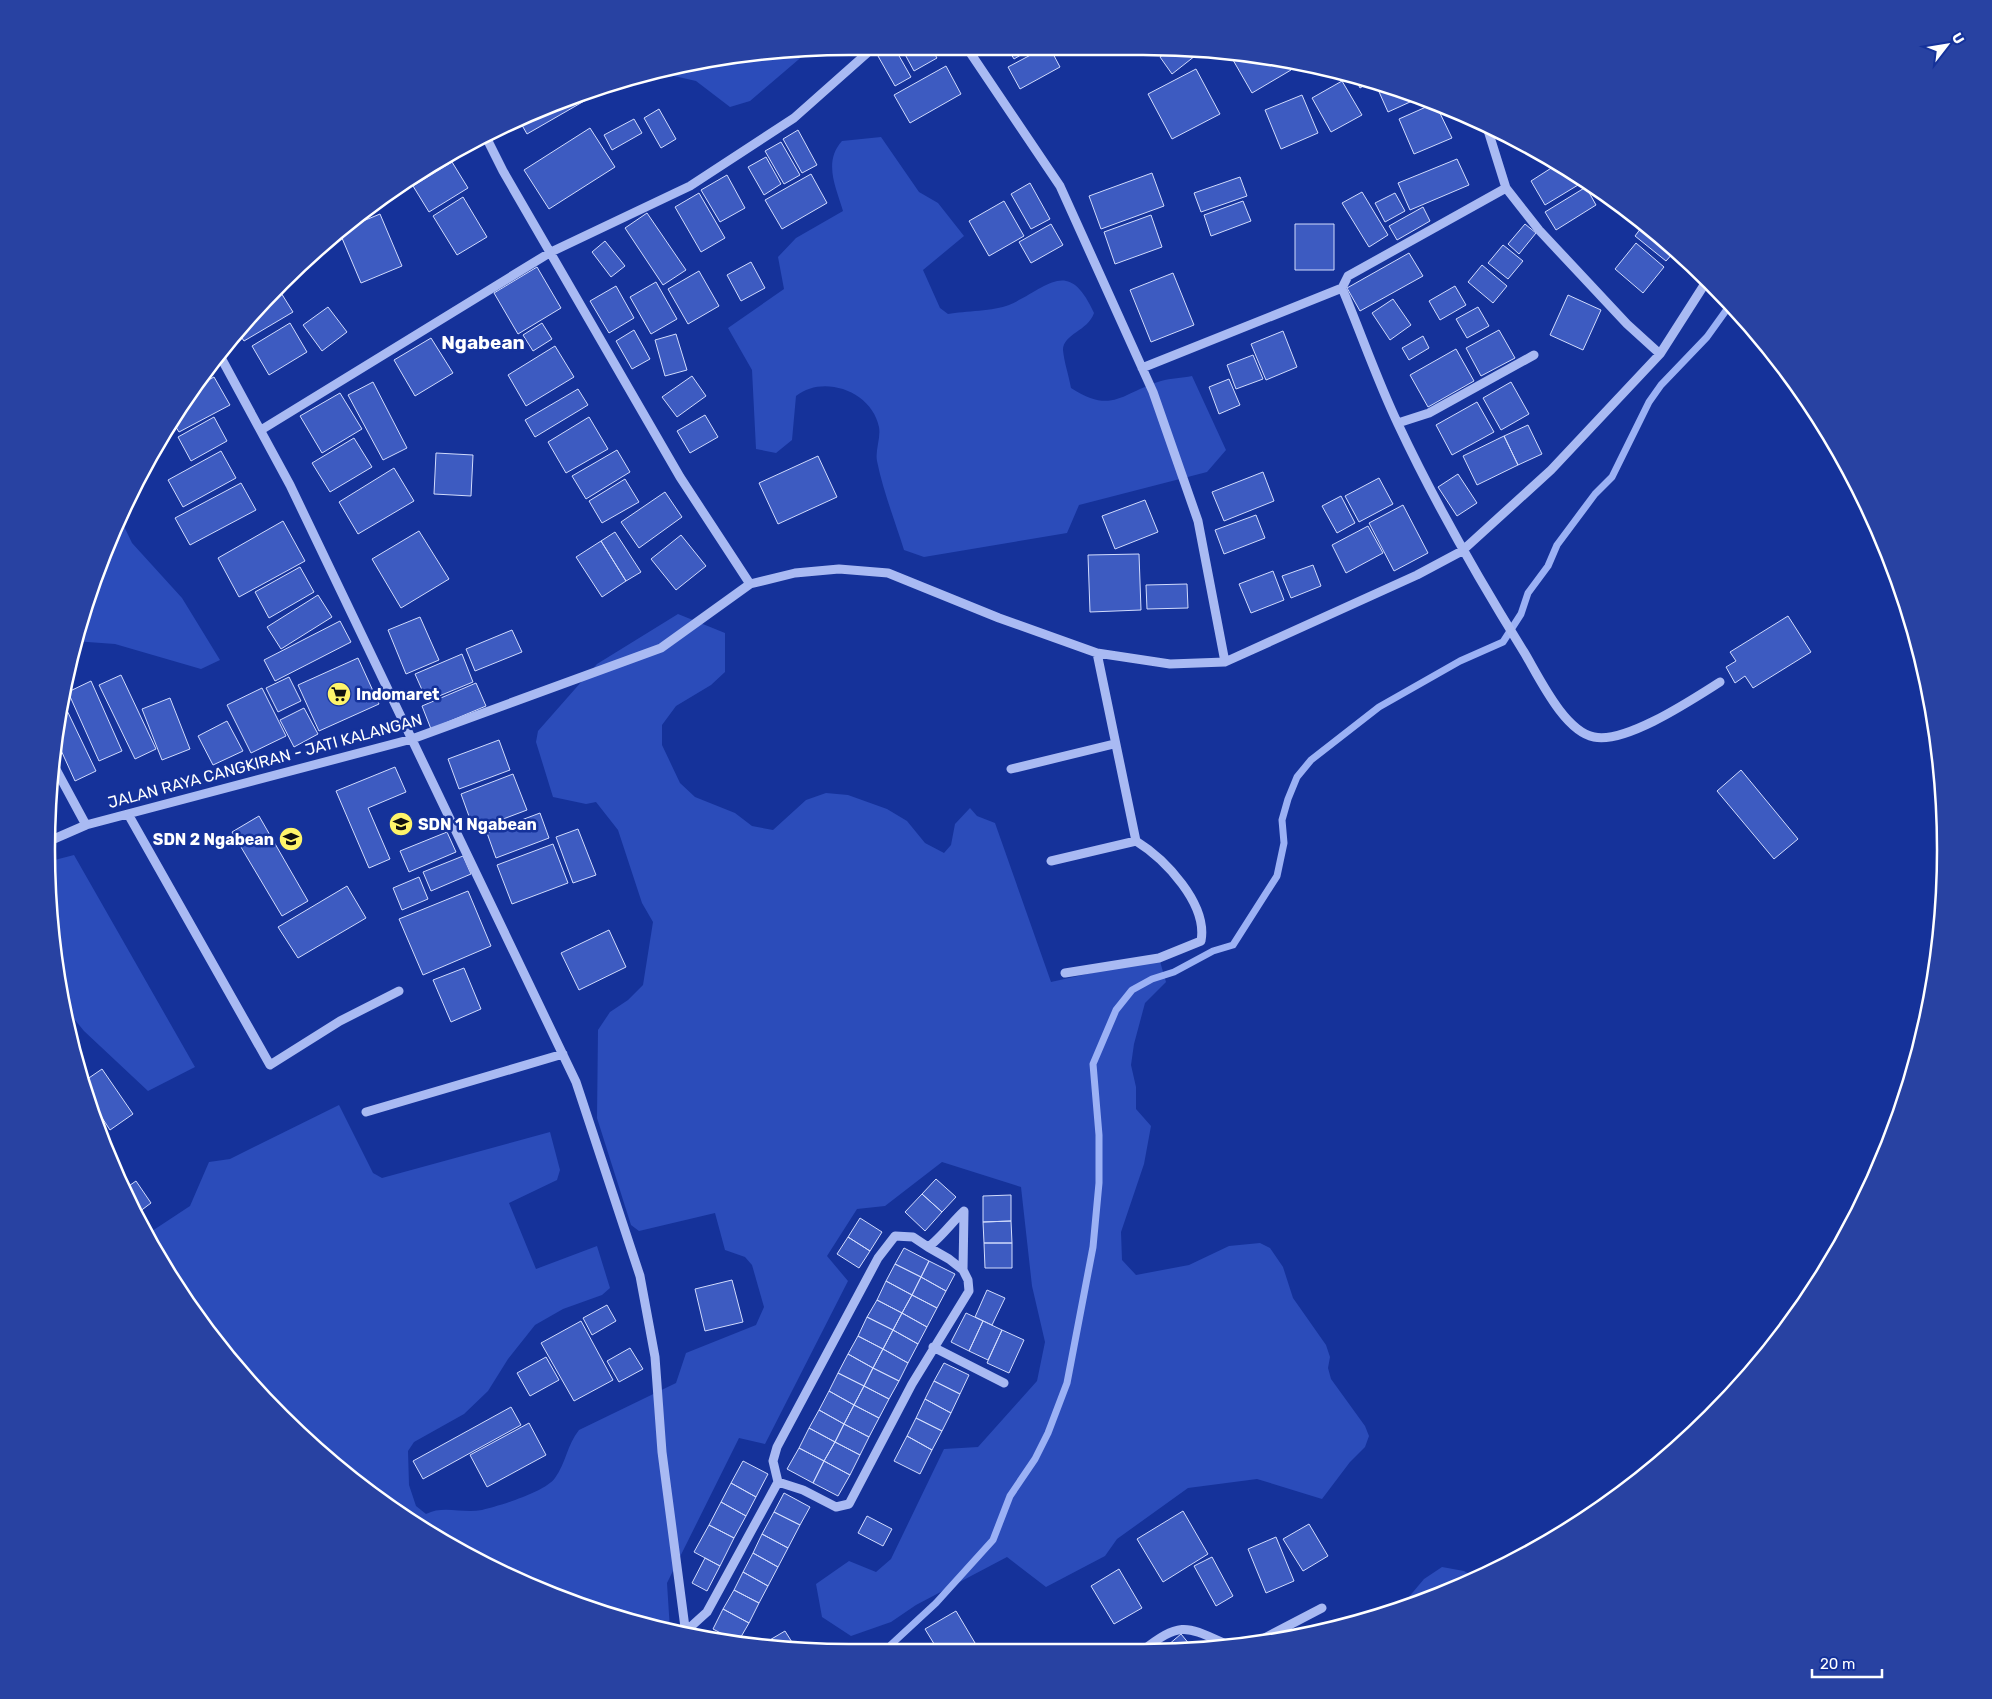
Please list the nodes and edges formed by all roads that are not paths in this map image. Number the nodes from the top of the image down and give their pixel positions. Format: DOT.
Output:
graph roads {
  1 [pos="865,55"];
  2 [pos="971,55"];
  3 [pos="1489,135"];
  4 [pos="489,142"];
  5 [pos="1506,188"];
  6 [pos="550,252"];
  7 [pos="1703,287"];
  8 [pos="1342,288"];
  9 [pos="1660,354"];
  10 [pos="1534,355"];
  11 [pos="224,361"];
  12 [pos="1142,368"];
  13 [pos="1398,424"];
  14 [pos="261,430"];
  15 [pos="1462,551"];
  16 [pos="750,584"];
  17 [pos="1096,653"];
  18 [pos="1225,662"];
  19 [pos="1720,682"];
  20 [pos="412,739"];
  21 [pos="1114,744"];
  22 [pos="1011,770"];
  23 [pos="59,775"];
  24 [pos="128,814"];
  25 [pos="86,825"];
  26 [pos="55,838"];
  27 [pos="1136,841"];
  28 [pos="1051,861"];
  29 [pos="1065,973"];
  30 [pos="400,991"];
  31 [pos="563,1054"];
  32 [pos="366,1112"];
  33 [pos="928,1247"];
  34 [pos="963,1270"];
  35 [pos="933,1348"];
  36 [pos="1004,1383"];
  37 [pos="778,1482"];
  38 [pos="1322,1608"];
  39 [pos="685,1627"];
  40 [pos="691,1628"];
  41 [pos="1276,1632"];
  42 [pos="1216,1640"];
  43 [pos="1152,1644"];
  1 -- 6 [label="street"];
  2 -- 12 [label="street"];
  3 -- 5 [label="street"];
  4 -- 6 [label="street"];
  5 -- 8 [label="street"];
  5 -- 9 [label="street"];
  6 -- 14 [label="street"];
  6 -- 16 [label="street"];
  7 -- 9 [label="street, JALAN RAYA CANGKIRAN - JATI KALANGAN"];
  8 -- 12 [label="street"];
  8 -- 13 [label="street"];
  9 -- 15 [label="street, JALAN RAYA CANGKIRAN - JATI KALANGAN"];
  10 -- 13 [label="street"];
  11 -- 14 [label="street"];
  12 -- 18 [label="street"];
  13 -- 15 [label="street"];
  14 -- 20 [label="street"];
  15 -- 18 [label="street, JALAN RAYA CANGKIRAN - JATI KALANGAN"];
  15 -- 19 [label="street"];
  16 -- 17 [label="street, JALAN RAYA CANGKIRAN - JATI KALANGAN"];
  16 -- 20 [label="street, JALAN RAYA CANGKIRAN - JATI KALANGAN"];
  17 -- 18 [label="street, JALAN RAYA CANGKIRAN - JATI KALANGAN"];
  17 -- 21 [label="street"];
  20 -- 24 [label="street, JALAN RAYA CANGKIRAN - JATI KALANGAN"];
  20 -- 31 [label="street"];
  21 -- 22 [label="street"];
  21 -- 27 [label="street"];
  23 -- 25 [label="street"];
  24 -- 25 [label="street, JALAN RAYA CANGKIRAN - JATI KALANGAN"];
  24 -- 30 [label="street"];
  25 -- 26 [label="street, JALAN RAYA CANGKIRAN - JATI KALANGAN"];
  27 -- 28 [label="street"];
  27 -- 29 [label="street"];
  31 -- 32 [label="street"];
  31 -- 39 [label="street"];
  33 -- 34 [label="street"];
  33 -- 34 [label="street"];
  33 -- 37 [label="street"];
  34 -- 35 [label="street"];
  35 -- 36 [label="street"];
  35 -- 37 [label="street"];
  37 -- 40 [label="street"];
  38 -- 41 [label="street"];
  42 -- 43 [label="street"];
}
